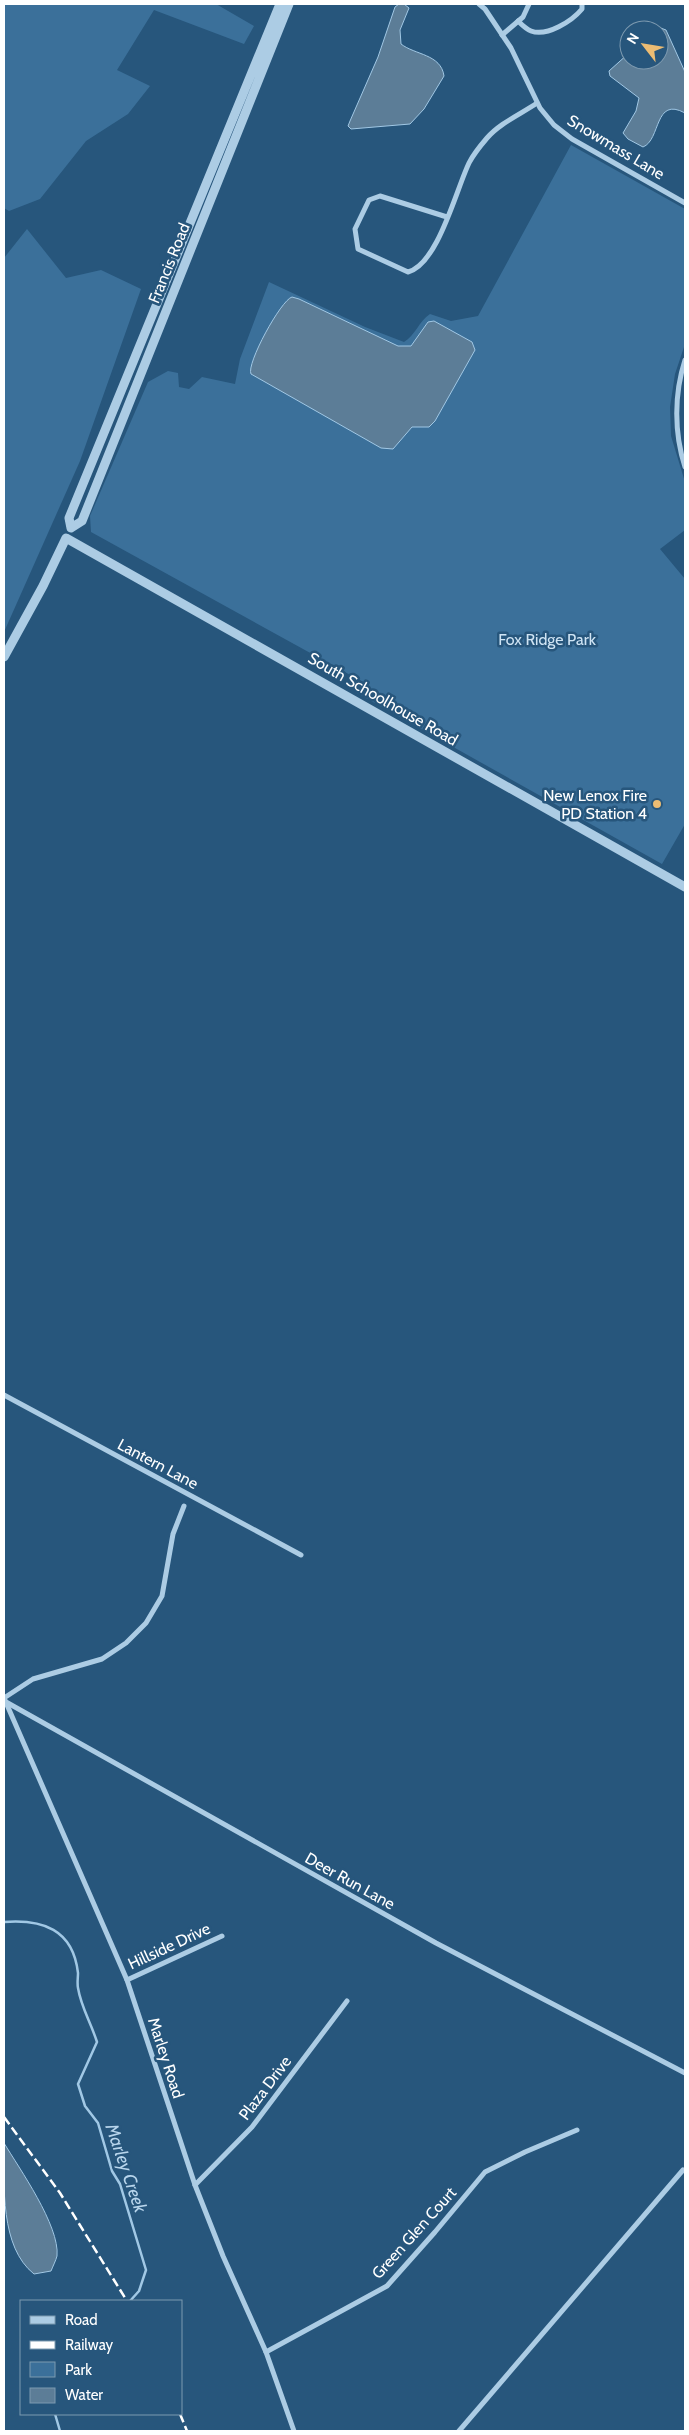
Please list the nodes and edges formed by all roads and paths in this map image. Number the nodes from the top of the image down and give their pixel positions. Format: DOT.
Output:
graph roads {
  1 [pos="280,4"];
  2 [pos="289,4"];
  3 [pos="479,4"];
  4 [pos="529,4"];
  5 [pos="582,4"];
  6 [pos="518,22"];
  7 [pos="502,34"];
  8 [pos="538,103"];
  9 [pos="685,203"];
  10 [pos="447,218"];
  11 [pos="685,360"];
  12 [pos="679,388"];
  13 [pos="685,389"];
  14 [pos="685,467"];
  15 [pos="71,528"];
  16 [pos="66,538"];
  17 [pos="4,657"];
  18 [pos="685,888"];
  19 [pos="4,1395"];
  20 [pos="184,1506"];
  21 [pos="300,1555"];
  22 [pos="5,1699"];
  23 [pos="222,1936"];
  24 [pos="127,1980"];
  25 [pos="347,2001"];
  26 [pos="685,2073"];
  27 [pos="577,2130"];
  28 [pos="684,2170"];
  29 [pos="195,2185"];
  30 [pos="266,2352"];
  31 [pos="294,2431"];
  32 [pos="459,2431"];
  1 -- 15 [label="street, Francis Road"];
  2 -- 15 [label="street, Francis Road"];
  3 -- 7 [label="street, Snowmass Lane"];
  4 -- 6 [label="street"];
  5 -- 6 [label="street"];
  6 -- 7 [label="street"];
  7 -- 8 [label="street, Snowmass Lane"];
  8 -- 9 [label="street, Snowmass Lane"];
  8 -- 10 [label="street"];
  10 -- 10 [label="street"];
  11 -- 12 [label="street"];
  12 -- 13 [label="street"];
  12 -- 14 [label="street"];
  15 -- 16 [label="street, Francis Road"];
  16 -- 17 [label="street, Francis Road"];
  16 -- 18 [label="street, South Schoolhouse Road"];
  19 -- 21 [label="street, Lantern Lane"];
  20 -- 22 [label="street"];
  22 -- 24 [label="street, Marley Road"];
  22 -- 26 [label="street, Deer Run Lane"];
  23 -- 24 [label="street, Hillside Drive"];
  24 -- 29 [label="street, Marley Road"];
  25 -- 29 [label="street, Plaza Drive"];
  27 -- 30 [label="street, Green Glen Court"];
  28 -- 32 [label="street"];
  29 -- 30 [label="street, Marley Road"];
  30 -- 31 [label="street, Marley Road"];
}
